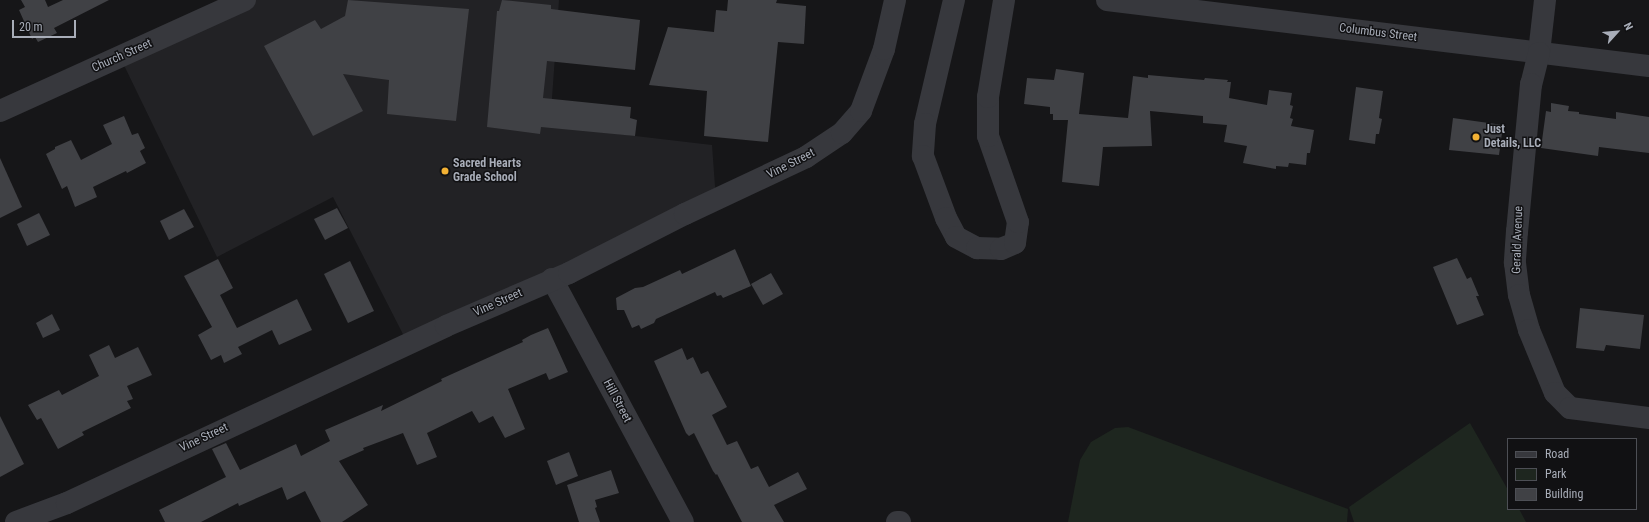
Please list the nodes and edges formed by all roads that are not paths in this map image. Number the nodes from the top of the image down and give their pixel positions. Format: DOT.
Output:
graph roads {
  1 [pos="245,0"];
  2 [pos="895,0"];
  3 [pos="954,0"];
  4 [pos="1004,0"];
  5 [pos="1106,0"];
  6 [pos="1545,0"];
  7 [pos="1231,7"];
  8 [pos="1539,52"];
  9 [pos="1649,66"];
  10 [pos="0,111"];
  11 [pos="552,279"];
  12 [pos="1649,418"];
  13 [pos="16,522"];
  14 [pos="683,522"];
  1 -- 10 [label="street, Church Street"];
  2 -- 11 [label="street, Vine Street"];
  3 -- 4 [label="street"];
  5 -- 7 [label="street, Columbus Street"];
  6 -- 8 [label="street, Gerald Avenue"];
  7 -- 8 [label="street, Columbus Street"];
  8 -- 9 [label="street, Columbus Street"];
  8 -- 12 [label="street, Gerald Avenue"];
  11 -- 13 [label="street, Vine Street"];
  11 -- 14 [label="street, Hill Street"];
}
